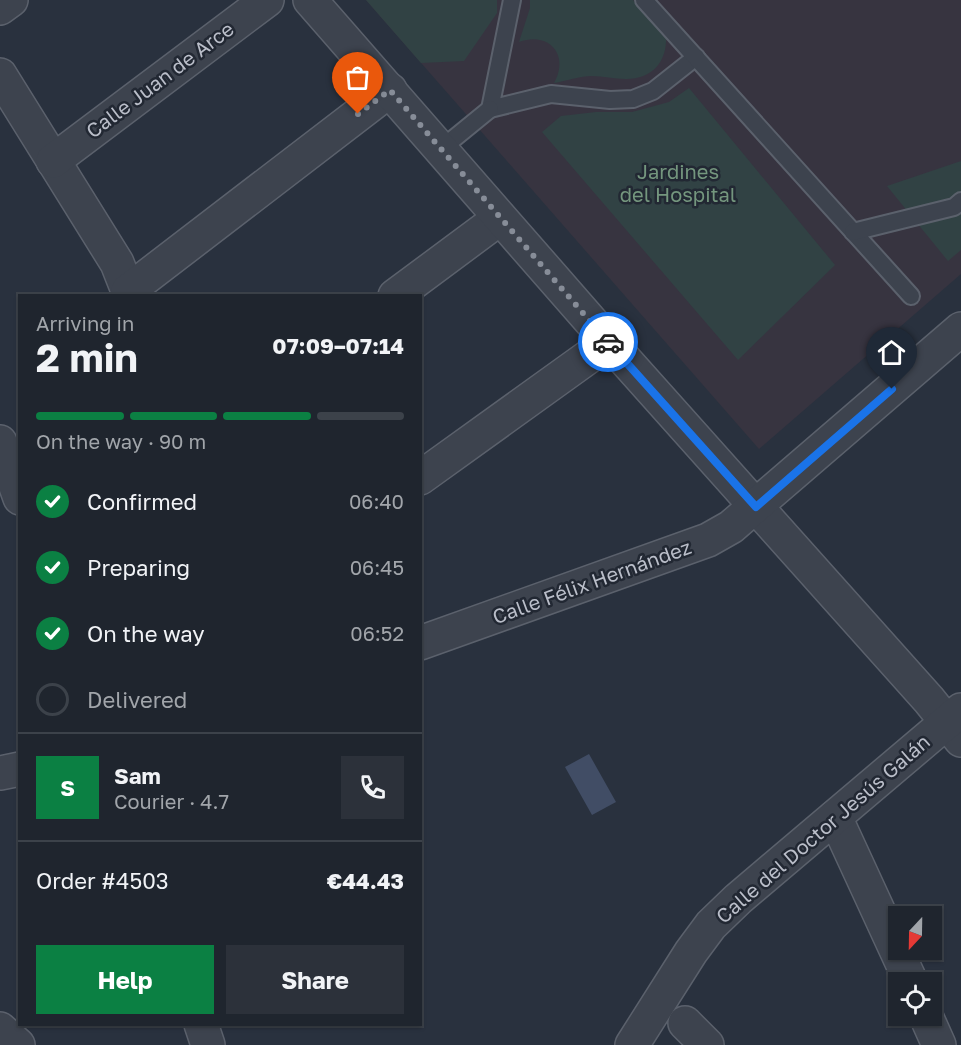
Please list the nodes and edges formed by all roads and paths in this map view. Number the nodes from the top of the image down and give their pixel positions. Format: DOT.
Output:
graph roads {
  1 [pos="11,0"];
  2 [pos="267,0"];
  3 [pos="310,0"];
  4 [pos="512,0"];
  5 [pos="644,0"];
  6 [pos="0,8"];
  7 [pos="696,57"];
  8 [pos="0,75"];
  9 [pos="390,90"];
  10 [pos="490,108"];
  11 [pos="441,149"];
  12 [pos="53,161"];
  13 [pos="961,201"];
  14 [pos="500,218"];
  15 [pos="853,232"];
  16 [pos="129,293"];
  17 [pos="398,294"];
  18 [pos="911,296"];
  19 [pos="961,329"];
  20 [pos="609,342"];
  21 [pos="0,442"];
  22 [pos="422,477"];
  23 [pos="18,492"];
  24 [pos="756,507"];
  25 [pos="422,642"];
  26 [pos="956,724"];
  27 [pos="835,817"];
  28 [pos="906,972"];
  29 [pos="202,1026"];
  30 [pos="930,1026"];
  31 [pos="0,1029"];
  32 [pos="18,1045"];
  33 [pos="208,1045"];
  34 [pos="633,1045"];
  35 [pos="939,1045"];
  1 -- 6 [label="street"];
  2 -- 12 [label="street, Calle Juan de Arce"];
  3 -- 9 [label="street"];
  4 -- 10 [label="lane"];
  5 -- 7 [label="lane"];
  7 -- 10 [label="lane"];
  7 -- 15 [label="lane"];
  8 -- 12 [label="street"];
  9 -- 11 [label="street"];
  9 -- 16 [label="street"];
  10 -- 11 [label="lane"];
  11 -- 14 [label="street"];
  12 -- 16 [label="street"];
  13 -- 15 [label="lane"];
  14 -- 17 [label="street"];
  14 -- 20 [label="street"];
  15 -- 18 [label="lane"];
  19 -- 24 [label="street, Calle Félix Hernández"];
  20 -- 22 [label="street"];
  20 -- 24 [label="street"];
  21 -- 23 [label="street"];
  24 -- 25 [label="street, Calle Félix Hernández"];
  24 -- 26 [label="street"];
  26 -- 27 [label="street, Calle del Doctor Jesús Galán"];
  27 -- 28 [label="street"];
  27 -- 34 [label="street, Calle del Doctor Jesús Galán"];
  29 -- 33 [label="street"];
  30 -- 35 [label="street"];
  31 -- 32 [label="street"];
}
